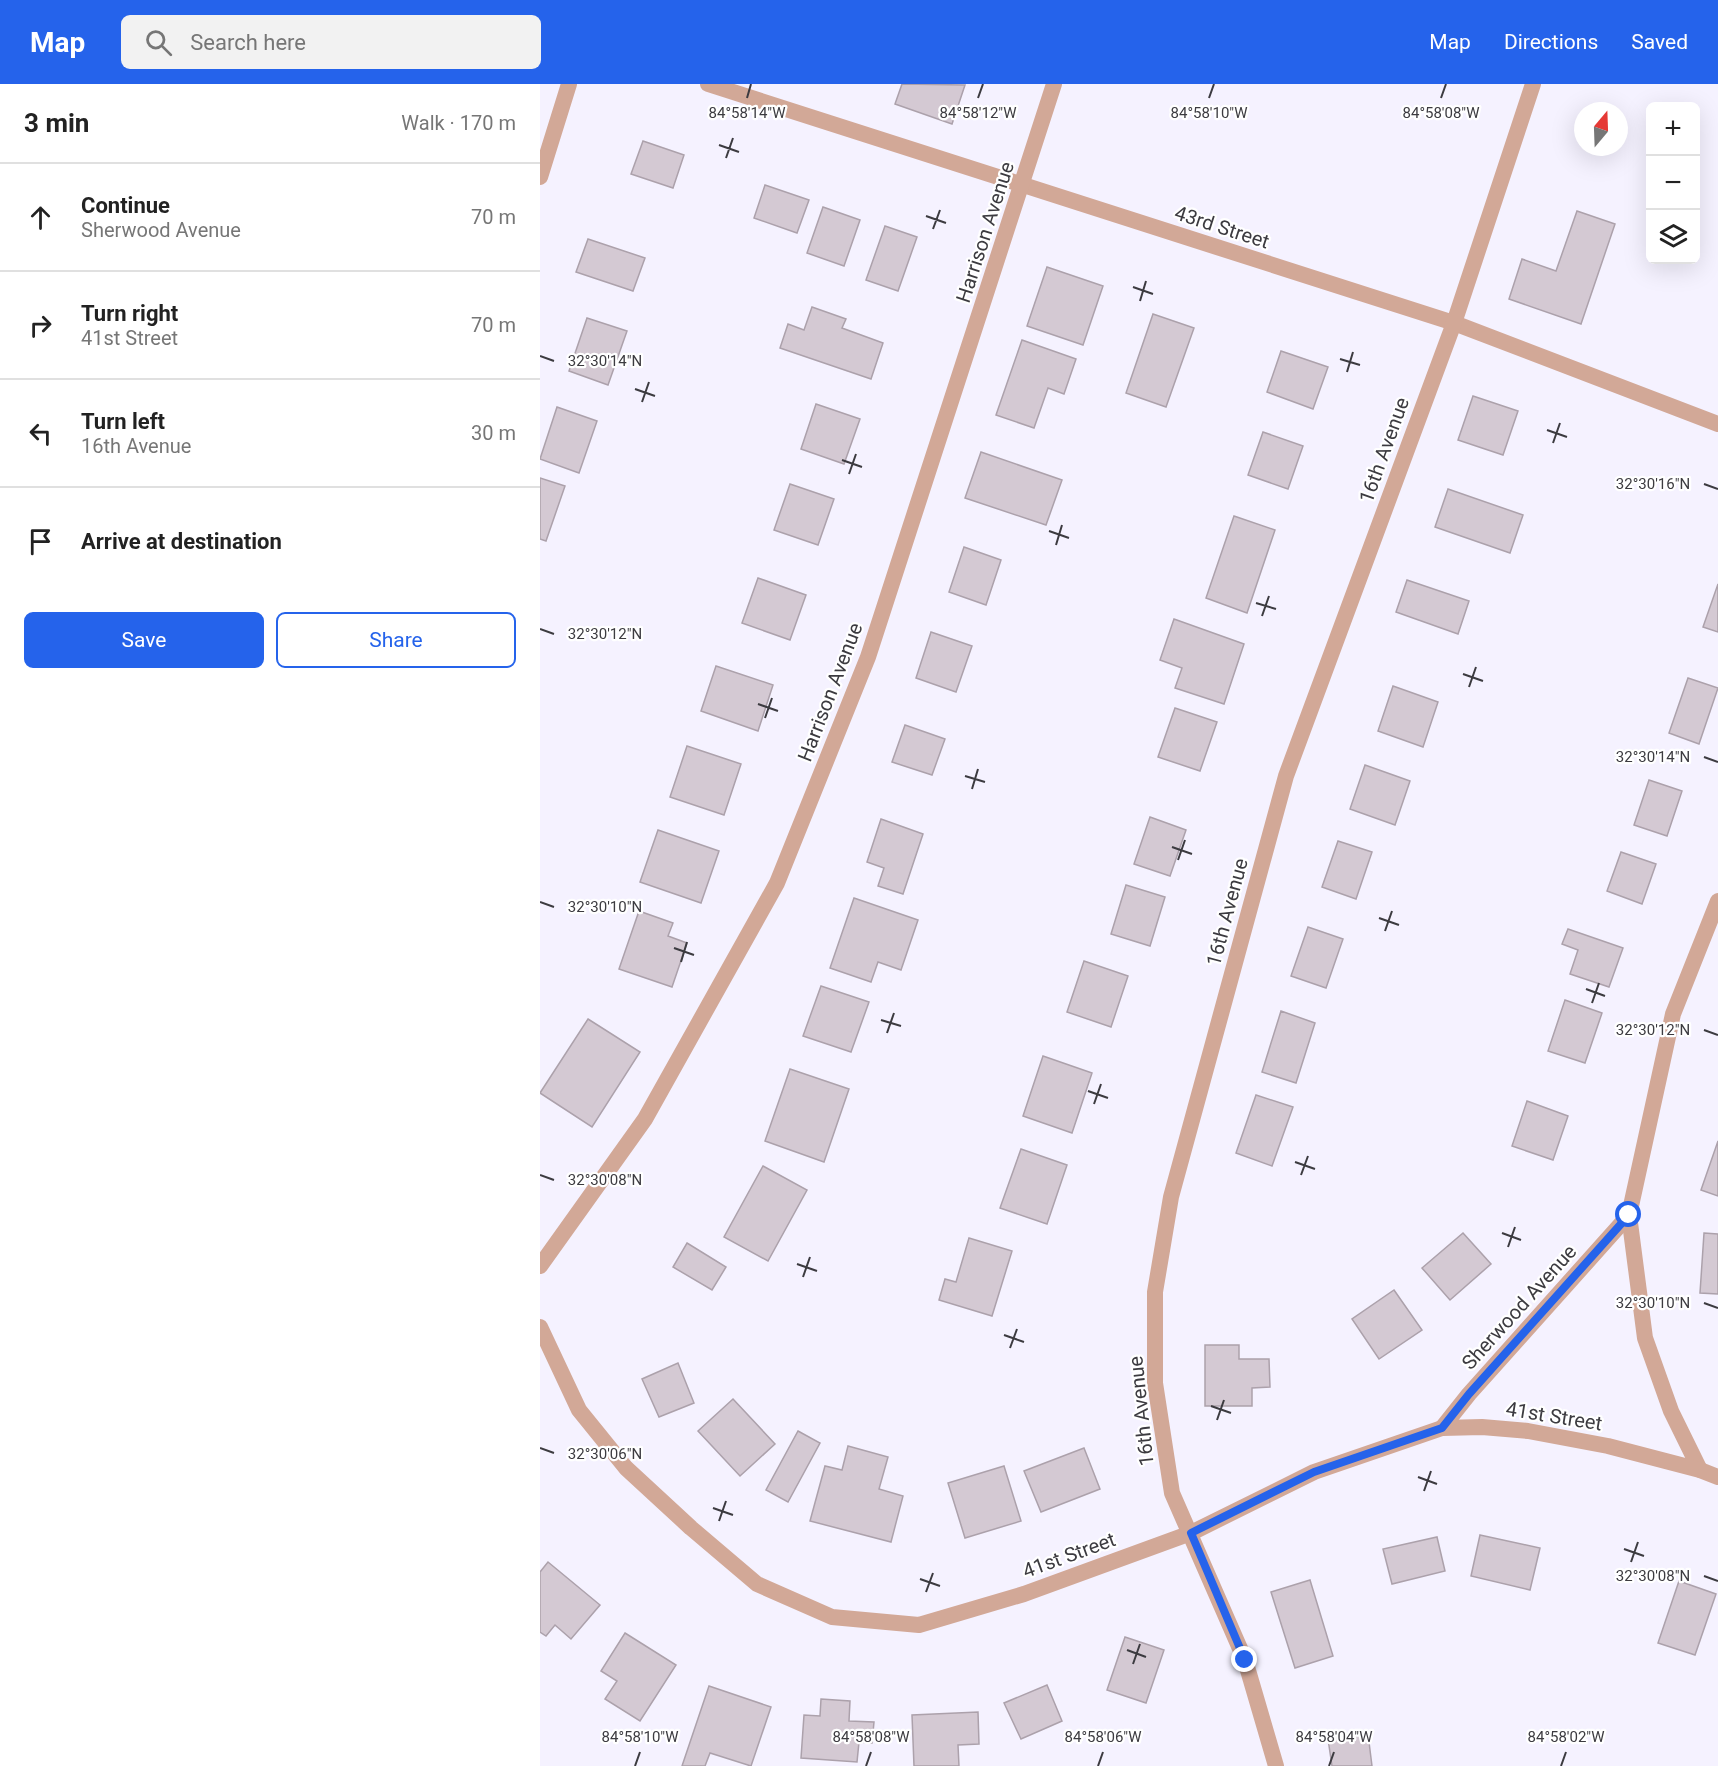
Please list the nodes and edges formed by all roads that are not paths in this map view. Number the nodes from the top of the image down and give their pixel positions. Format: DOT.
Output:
graph roads {
  1 [pos="569,84"];
  2 [pos="708,84"];
  3 [pos="1054,84"];
  4 [pos="1533,84"];
  5 [pos="540,177"];
  6 [pos="1022,184"];
  7 [pos="1454,323"];
  8 [pos="1718,423"];
  9 [pos="1718,901"];
  10 [pos="1629,1215"];
  11 [pos="540,1266"];
  12 [pos="540,1327"];
  13 [pos="1442,1428"];
  14 [pos="1700,1470"];
  15 [pos="1718,1478"];
  16 [pos="1191,1533"];
  17 [pos="1276,1766"];
  1 -- 5 [label="street"];
  2 -- 6 [label="street, 43rd Street"];
  3 -- 6 [label="street, Harrison Avenue"];
  4 -- 7 [label="street, 16th Avenue"];
  6 -- 7 [label="street, 43rd Street"];
  6 -- 11 [label="street, Harrison Avenue"];
  7 -- 8 [label="street, 43rd Street"];
  7 -- 16 [label="street, 16th Avenue"];
  9 -- 10 [label="street, Sherwood Avenue"];
  10 -- 13 [label="street, Sherwood Avenue"];
  10 -- 14 [label="street, Sherwood Avenue"];
  12 -- 16 [label="street, 41st Street"];
  13 -- 14 [label="street, 41st Street"];
  13 -- 16 [label="street, 41st Street"];
  14 -- 15 [label="street, 41st Street"];
  16 -- 17 [label="street, 16th Avenue"];
}
